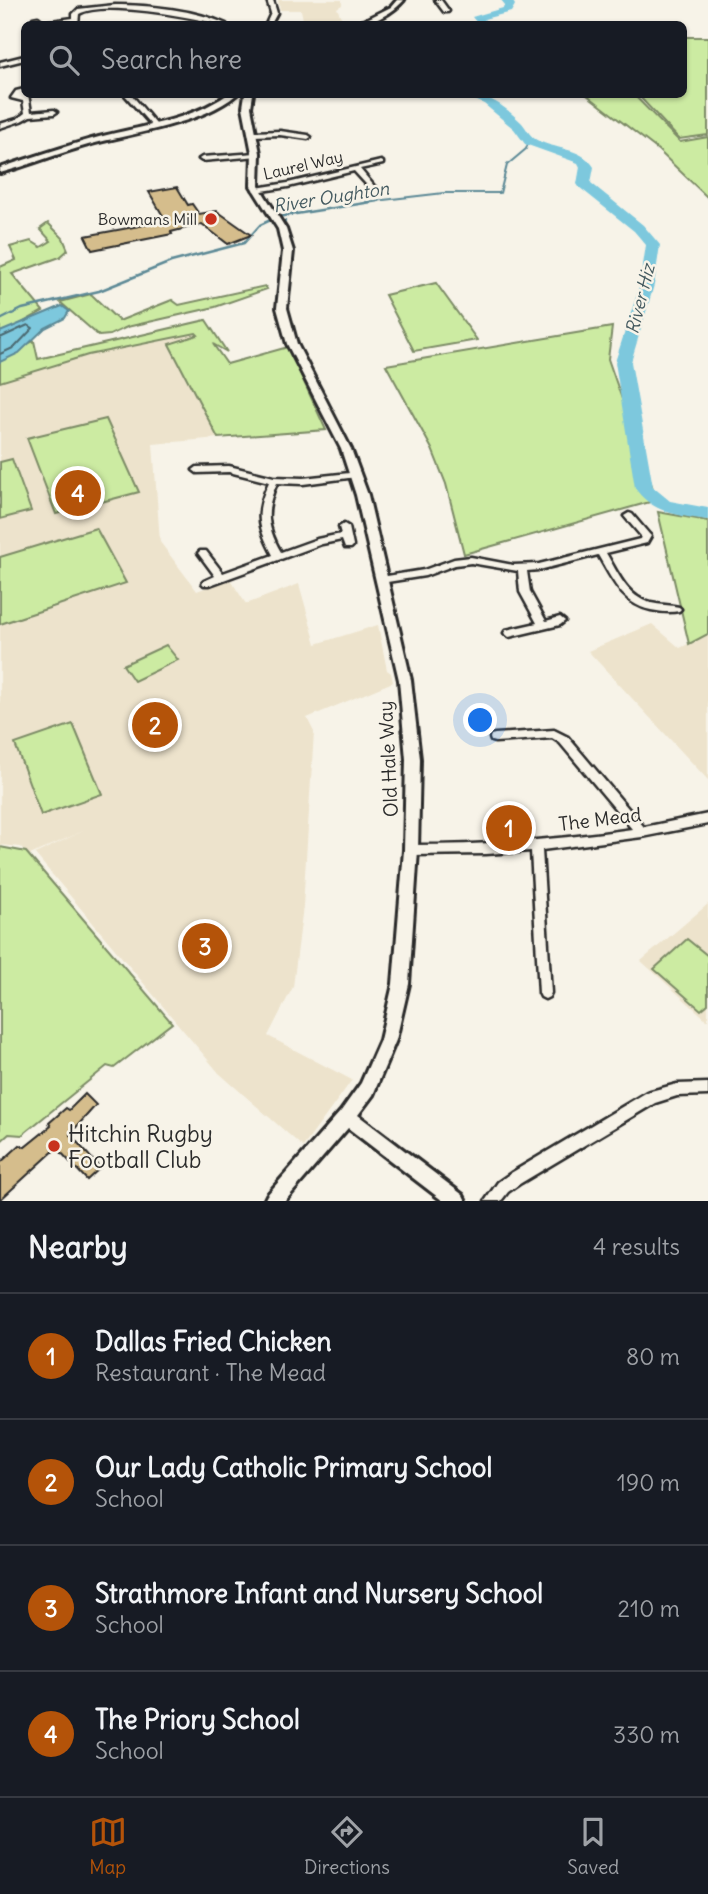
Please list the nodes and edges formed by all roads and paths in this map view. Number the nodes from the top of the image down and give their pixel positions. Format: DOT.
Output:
graph roads {
  1 [pos="271,0"];
  2 [pos="401,0"];
  3 [pos="438,0"];
  4 [pos="446,11"];
  5 [pos="36,18"];
  6 [pos="198,18"];
  7 [pos="40,21"];
  8 [pos="76,21"];
  9 [pos="192,21"];
  10 [pos="210,21"];
  11 [pos="270,21"];
  12 [pos="366,21"];
  13 [pos="21,59"];
  14 [pos="0,64"];
  15 [pos="25,98"];
  16 [pos="130,98"];
  17 [pos="228,98"];
  18 [pos="233,98"];
  19 [pos="248,98"];
  20 [pos="247,107"];
  21 [pos="54,112"];
  22 [pos="28,114"];
  23 [pos="0,125"];
  24 [pos="154,125"];
  25 [pos="253,134"];
  26 [pos="313,137"];
  27 [pos="256,155"];
  28 [pos="202,159"];
  29 [pos="381,163"];
  30 [pos="355,168"];
  31 [pos="0,171"];
  32 [pos="256,190"];
  33 [pos="377,194"];
  34 [pos="197,470"];
  35 [pos="356,474"];
  36 [pos="274,480"];
  37 [pos="629,516"];
  38 [pos="346,537"];
  39 [pos="601,552"];
  40 [pos="203,553"];
  41 [pos="279,556"];
  42 [pos="522,568"];
  43 [pos="220,576"];
  44 [pos="381,580"];
  45 [pos="207,583"];
  46 [pos="676,609"];
  47 [pos="560,621"];
  48 [pos="543,624"];
  49 [pos="509,633"];
  50 [pos="495,738"];
  51 [pos="708,819"];
  52 [pos="642,832"];
  53 [pos="536,845"];
  54 [pos="411,850"];
  55 [pos="545,993"];
  56 [pos="708,1089"];
  57 [pos="347,1117"];
  58 [pos="273,1201"];
  59 [pos="457,1201"];
  60 [pos="492,1201"];
  1 -- 11 [label="street"];
  2 -- 12 [label="street"];
  3 -- 4 [label="street"];
  5 -- 7 [label="street"];
  6 -- 8 [label="street"];
  6 -- 9 [label="street"];
  6 -- 10 [label="street"];
  13 -- 14 [label="street"];
  15 -- 22 [label="street"];
  16 -- 24 [label="street"];
  17 -- 24 [label="street"];
  18 -- 20 [label="street"];
  19 -- 20 [label="street"];
  20 -- 25 [label="street"];
  21 -- 22 [label="street"];
  22 -- 23 [label="street"];
  24 -- 31 [label="street"];
  25 -- 26 [label="street"];
  25 -- 27 [label="street"];
  27 -- 28 [label="street"];
  27 -- 32 [label="street"];
  29 -- 30 [label="street, Laurel Way"];
  30 -- 32 [label="street, Laurel Way"];
  30 -- 33 [label="street, Laurel Way"];
  32 -- 35 [label="street, Old Hale Way"];
  34 -- 36 [label="street"];
  35 -- 36 [label="street"];
  35 -- 44 [label="street, Old Hale Way"];
  36 -- 41 [label="street"];
  37 -- 39 [label="street"];
  38 -- 41 [label="street"];
  39 -- 42 [label="street"];
  39 -- 46 [label="street"];
  40 -- 43 [label="street"];
  41 -- 43 [label="street"];
  42 -- 44 [label="street"];
  42 -- 48 [label="street"];
  43 -- 45 [label="street"];
  44 -- 54 [label="street, Old Hale Way"];
  47 -- 48 [label="street"];
  48 -- 49 [label="street"];
  50 -- 52 [label="street"];
  51 -- 52 [label="street, The Mead"];
  52 -- 53 [label="street, The Mead"];
  53 -- 54 [label="street, The Mead"];
  53 -- 55 [label="street"];
  54 -- 57 [label="street, Old Hale Way"];
  56 -- 60 [label="street"];
  57 -- 58 [label="street, Old Hale Way"];
  57 -- 59 [label="street"];
}
